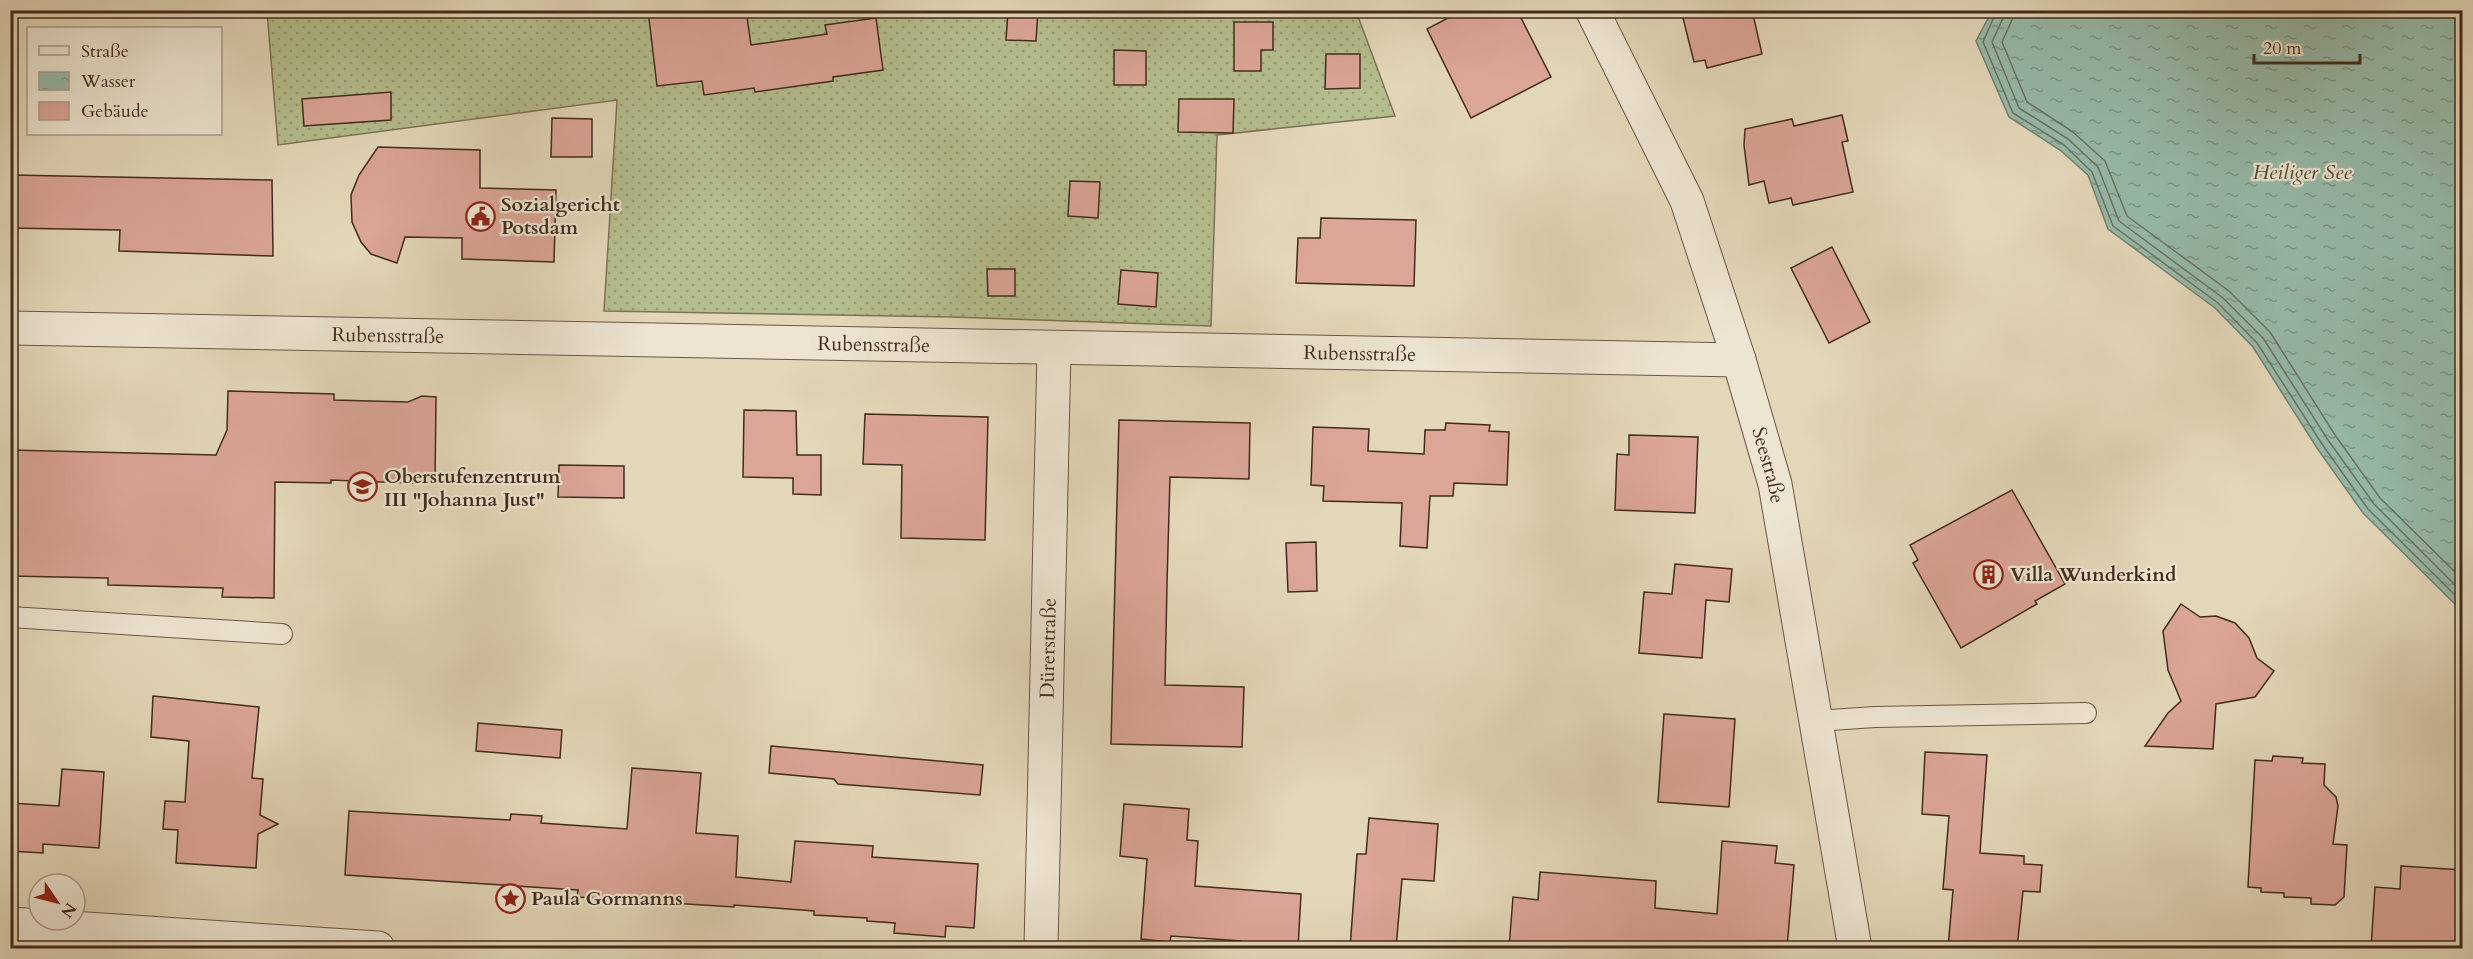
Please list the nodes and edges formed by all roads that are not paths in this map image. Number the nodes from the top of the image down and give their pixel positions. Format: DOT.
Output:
graph roads {
  1 [pos="1592,10"];
  2 [pos="10,328"];
  3 [pos="1054,349"];
  4 [pos="1738,360"];
  5 [pos="10,617"];
  6 [pos="282,634"];
  7 [pos="2086,713"];
  8 [pos="1815,721"];
  9 [pos="10,924"];
  10 [pos="378,948"];
  11 [pos="1041,948"];
  12 [pos="1855,948"];
  1 -- 4 [label="street, Seestraße"];
  2 -- 3 [label="street, Rubensstraße"];
  3 -- 4 [label="street, Rubensstraße"];
  3 -- 11 [label="street, Dürerstraße"];
  4 -- 8 [label="street, Seestraße"];
  5 -- 6 [label="lane"];
  7 -- 8 [label="lane"];
  8 -- 12 [label="street, Seestraße"];
  9 -- 10 [label="street"];
}
